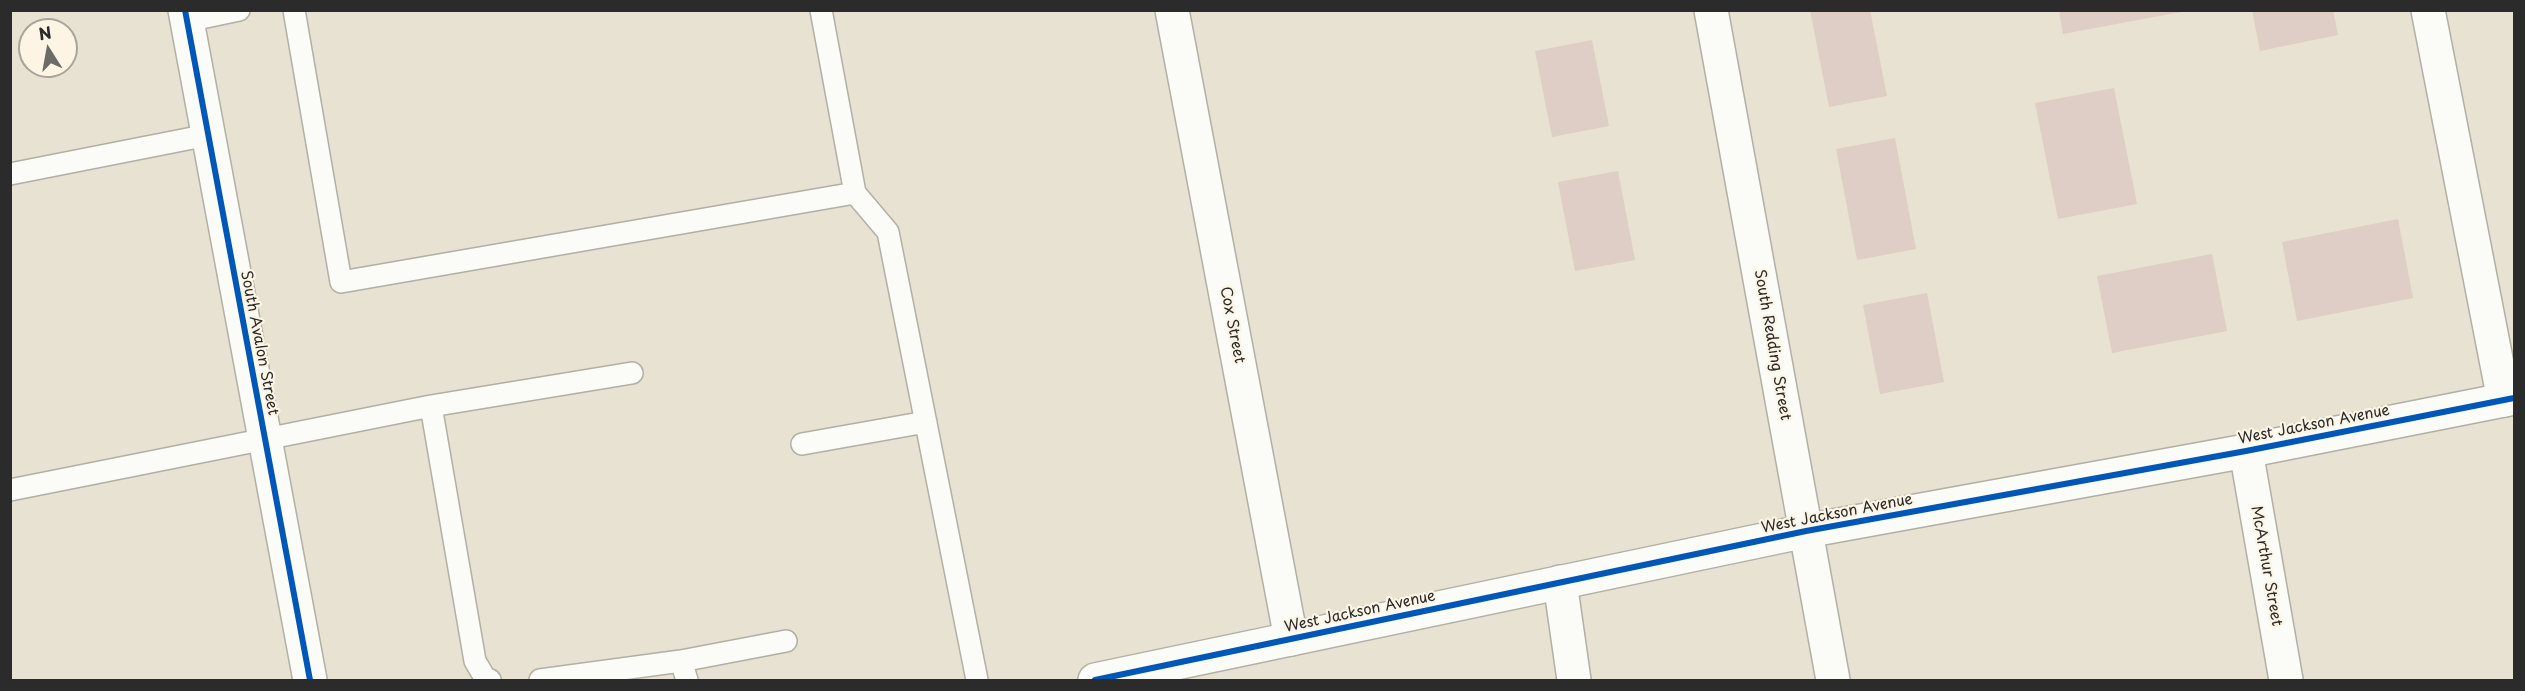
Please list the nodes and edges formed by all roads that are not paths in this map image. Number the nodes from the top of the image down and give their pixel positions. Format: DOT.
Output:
graph roads {
  1 [pos="239,10"];
  2 [pos="294,10"];
  3 [pos="821,10"];
  4 [pos="1172,10"];
  5 [pos="1711,10"];
  6 [pos="2428,10"];
  7 [pos="186,16"];
  8 [pos="208,135"];
  9 [pos="10,174"];
  10 [pos="855,193"];
  11 [pos="632,373"];
  12 [pos="2509,399"];
  13 [pos="431,405"];
  14 [pos="926,422"];
  15 [pos="265,440"];
  16 [pos="802,444"];
  17 [pos="2246,451"];
  18 [pos="10,490"];
  19 [pos="1806,531"];
  20 [pos="1560,582"];
  21 [pos="1291,639"];
  22 [pos="786,641"];
  23 [pos="1193,670"];
  24 [pos="684,671"];
  25 [pos="310,681"];
  26 [pos="490,681"];
  27 [pos="540,681"];
  28 [pos="977,681"];
  29 [pos="1095,681"];
  30 [pos="1574,681"];
  31 [pos="1833,681"];
  32 [pos="2286,681"];
  1 -- 7 [label="lane"];
  2 -- 10 [label="lane"];
  3 -- 10 [label="lane"];
  4 -- 21 [label="street, Cox Street"];
  5 -- 19 [label="street, South Redding Street"];
  6 -- 12 [label="street"];
  7 -- 8 [label="street, South Avalon Street"];
  8 -- 9 [label="lane"];
  8 -- 15 [label="street, South Avalon Street"];
  10 -- 14 [label="lane"];
  11 -- 13 [label="lane"];
  12 -- 17 [label="street, West Jackson Avenue"];
  13 -- 15 [label="lane"];
  13 -- 26 [label="lane"];
  14 -- 16 [label="lane"];
  14 -- 28 [label="lane"];
  15 -- 18 [label="lane"];
  15 -- 25 [label="street, South Avalon Street"];
  17 -- 19 [label="street, West Jackson Avenue"];
  17 -- 32 [label="street, McArthur Street"];
  19 -- 20 [label="street, West Jackson Avenue"];
  19 -- 31 [label="street, South Redding Street"];
  20 -- 21 [label="street, West Jackson Avenue"];
  20 -- 30 [label="street"];
  21 -- 23 [label="street, West Jackson Avenue"];
  22 -- 24 [label="lane"];
  23 -- 29 [label="street, West Jackson Avenue"];
  24 -- 27 [label="lane"];
}
